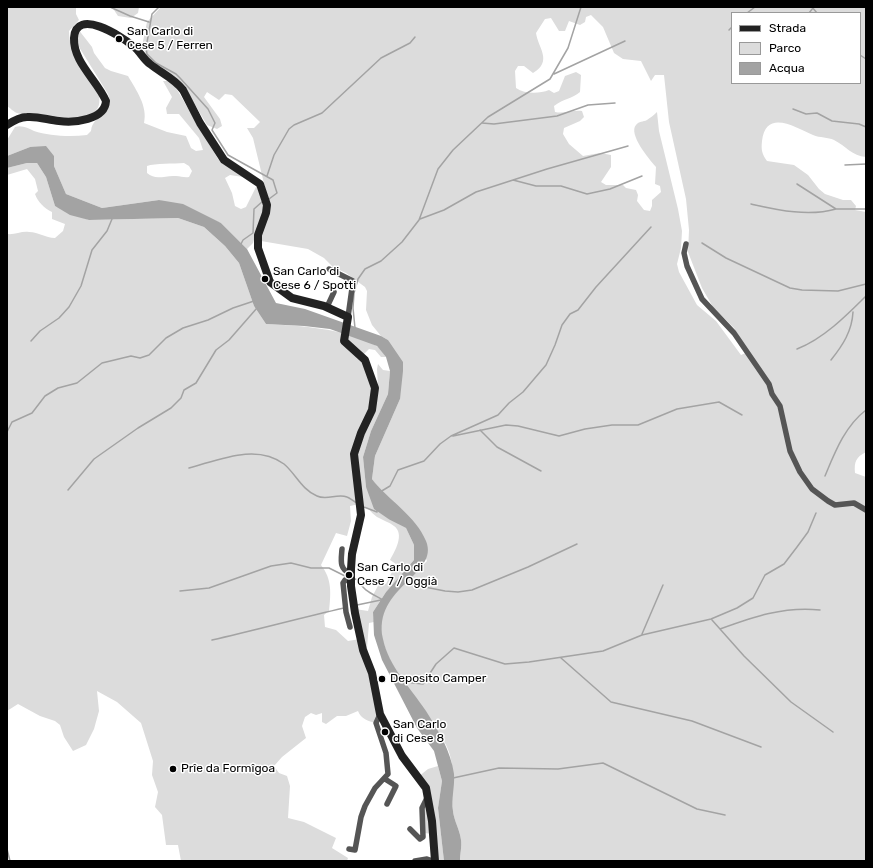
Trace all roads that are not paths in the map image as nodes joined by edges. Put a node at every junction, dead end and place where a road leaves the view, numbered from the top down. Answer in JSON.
{"nodes":[{"id":1,"x":7,"y":125,"type":"edge"},
{"id":2,"x":686,"y":244,"type":"dead end"},
{"id":3,"x":328,"y":269,"type":"dead end"},
{"id":4,"x":334,"y":292,"type":"dead end"},
{"id":5,"x":327,"y":308,"type":"junction"},
{"id":6,"x":348,"y":319,"type":"junction"},
{"id":7,"x":866,"y":510,"type":"edge"},
{"id":8,"x":342,"y":549,"type":"dead end"},
{"id":9,"x":351,"y":578,"type":"junction"},
{"id":10,"x":350,"y":627,"type":"dead end"},
{"id":11,"x":380,"y":714,"type":"junction"},
{"id":12,"x":385,"y":779,"type":"junction"},
{"id":13,"x":427,"y":798,"type":"junction"},
{"id":14,"x":387,"y":804,"type":"dead end"},
{"id":15,"x":410,"y":829,"type":"dead end"},
{"id":16,"x":349,"y":849,"type":"dead end"},
{"id":17,"x":415,"y":861,"type":"edge"},
{"id":18,"x":434,"y":861,"type":"edge"}],
"edges":[{"from":1,"to":5,"type":"street"},
{"from":2,"to":7,"type":"street"},
{"from":3,"to":6,"type":"street"},
{"from":4,"to":5,"type":"street"},
{"from":5,"to":6,"type":"street"},
{"from":6,"to":9,"type":"street"},
{"from":8,"to":9,"type":"street"},
{"from":9,"to":10,"type":"street"},
{"from":9,"to":11,"type":"street"},
{"from":11,"to":12,"type":"street"},
{"from":11,"to":13,"type":"street"},
{"from":12,"to":14,"type":"street"},
{"from":12,"to":16,"type":"street"},
{"from":13,"to":15,"type":"street"},
{"from":13,"to":18,"type":"street"},
{"from":17,"to":18,"type":"street"}]}
